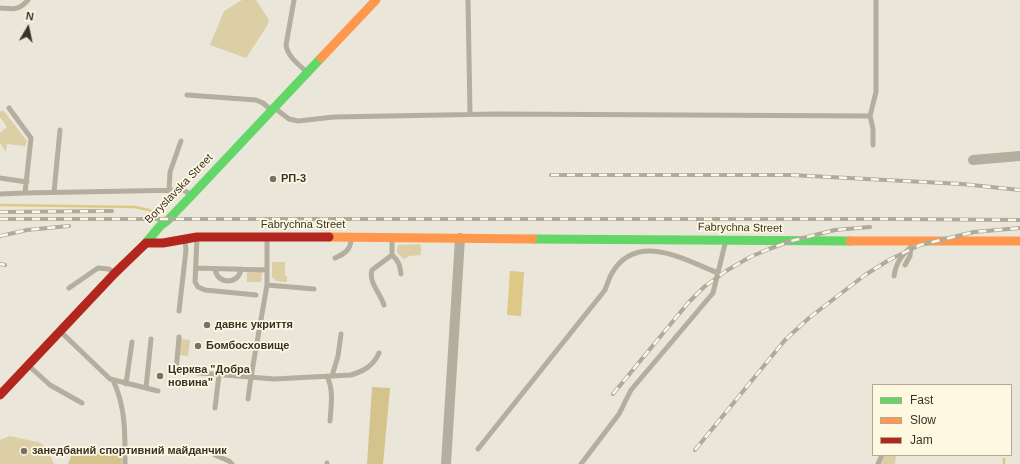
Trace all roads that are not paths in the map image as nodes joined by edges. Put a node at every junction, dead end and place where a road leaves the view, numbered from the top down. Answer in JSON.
{"nodes":[{"id":1,"x":28,"y":0,"type":"edge"},
{"id":2,"x":294,"y":0,"type":"edge"},
{"id":3,"x":376,"y":0,"type":"edge"},
{"id":4,"x":468,"y":0,"type":"edge"},
{"id":5,"x":876,"y":0,"type":"edge"},
{"id":6,"x":0,"y":8,"type":"edge"},
{"id":7,"x":307,"y":72,"type":"junction"},
{"id":8,"x":187,"y":95,"type":"dead end"},
{"id":9,"x":9,"y":108,"type":"dead end"},
{"id":10,"x":272,"y":109,"type":"junction"},
{"id":11,"x":470,"y":114,"type":"junction"},
{"id":12,"x":870,"y":116,"type":"junction"},
{"id":13,"x":60,"y":130,"type":"dead end"},
{"id":14,"x":181,"y":141,"type":"dead end"},
{"id":15,"x":873,"y":145,"type":"dead end"},
{"id":16,"x":1020,"y":156,"type":"edge"},
{"id":17,"x":973,"y":160,"type":"dead end"},
{"id":18,"x":0,"y":178,"type":"edge"},
{"id":19,"x":26,"y":182,"type":"junction"},
{"id":20,"x":170,"y":191,"type":"junction"},
{"id":21,"x":54,"y":192,"type":"junction"},
{"id":22,"x":25,"y":193,"type":"junction"},
{"id":23,"x":0,"y":194,"type":"edge"},
{"id":24,"x":192,"y":195,"type":"junction"},
{"id":25,"x":197,"y":237,"type":"junction"},
{"id":26,"x":267,"y":237,"type":"junction"},
{"id":27,"x":351,"y":237,"type":"junction"},
{"id":28,"x":392,"y":237,"type":"junction"},
{"id":29,"x":460,"y":238,"type":"junction"},
{"id":30,"x":185,"y":239,"type":"junction"},
{"id":31,"x":727,"y":240,"type":"junction"},
{"id":32,"x":1020,"y":241,"type":"edge"},
{"id":33,"x":146,"y":242,"type":"junction"},
{"id":34,"x":911,"y":244,"type":"junction"},
{"id":35,"x":392,"y":255,"type":"junction"},
{"id":36,"x":335,"y":258,"type":"dead end"},
{"id":37,"x":905,"y":265,"type":"dead end"},
{"id":38,"x":196,"y":268,"type":"junction"},
{"id":39,"x":215,"y":269,"type":"junction"},
{"id":40,"x":242,"y":269,"type":"junction"},
{"id":41,"x":267,"y":270,"type":"junction"},
{"id":42,"x":115,"y":273,"type":"junction"},
{"id":43,"x":718,"y":273,"type":"junction"},
{"id":44,"x":401,"y":274,"type":"dead end"},
{"id":45,"x":894,"y":276,"type":"dead end"},
{"id":46,"x":267,"y":285,"type":"junction"},
{"id":47,"x":69,"y":288,"type":"dead end"},
{"id":48,"x":314,"y":290,"type":"dead end"},
{"id":49,"x":256,"y":294,"type":"dead end"},
{"id":50,"x":384,"y":305,"type":"dead end"},
{"id":51,"x":179,"y":310,"type":"dead end"},
{"id":52,"x":60,"y":331,"type":"junction"},
{"id":53,"x":340,"y":334,"type":"dead end"},
{"id":54,"x":179,"y":336,"type":"dead end"},
{"id":55,"x":152,"y":338,"type":"dead end"},
{"id":56,"x":132,"y":342,"type":"dead end"},
{"id":57,"x":379,"y":353,"type":"dead end"},
{"id":58,"x":28,"y":365,"type":"junction"},
{"id":59,"x":219,"y":375,"type":"junction"},
{"id":60,"x":329,"y":376,"type":"junction"},
{"id":61,"x":251,"y":377,"type":"junction"},
{"id":62,"x":113,"y":380,"type":"junction"},
{"id":63,"x":126,"y":384,"type":"junction"},
{"id":64,"x":146,"y":388,"type":"junction"},
{"id":65,"x":158,"y":391,"type":"dead end"},
{"id":66,"x":0,"y":395,"type":"edge"},
{"id":67,"x":248,"y":399,"type":"dead end"},
{"id":68,"x":82,"y":403,"type":"dead end"},
{"id":69,"x":215,"y":408,"type":"dead end"},
{"id":70,"x":330,"y":421,"type":"dead end"},
{"id":71,"x":478,"y":449,"type":"dead end"},
{"id":72,"x":215,"y":454,"type":"dead end"},
{"id":73,"x":125,"y":464,"type":"edge"},
{"id":74,"x":232,"y":464,"type":"edge"},
{"id":75,"x":446,"y":464,"type":"edge"},
{"id":76,"x":581,"y":464,"type":"edge"}],
"edges":[{"from":1,"to":6,"type":"lane"},
{"from":2,"to":7,"type":"lane"},
{"from":3,"to":7,"type":"street","name":"Boryslavska Street"},
{"from":4,"to":11,"type":"lane"},
{"from":5,"to":12,"type":"lane"},
{"from":7,"to":10,"type":"street","name":"Boryslavska Street"},
{"from":8,"to":10,"type":"lane"},
{"from":9,"to":19,"type":"lane"},
{"from":10,"to":11,"type":"lane"},
{"from":10,"to":24,"type":"street","name":"Boryslavska Street"},
{"from":11,"to":12,"type":"lane"},
{"from":12,"to":15,"type":"lane"},
{"from":13,"to":21,"type":"lane"},
{"from":14,"to":20,"type":"lane"},
{"from":16,"to":17,"type":"street"},
{"from":18,"to":19,"type":"lane"},
{"from":19,"to":22,"type":"lane"},
{"from":20,"to":21,"type":"lane"},
{"from":20,"to":24,"type":"lane"},
{"from":21,"to":22,"type":"lane"},
{"from":22,"to":23,"type":"lane"},
{"from":24,"to":33,"type":"street","name":"Boryslavska Street"},
{"from":25,"to":26,"type":"street","name":"Fabrychna Street"},
{"from":25,"to":30,"type":"street","name":"Fabrychna Street"},
{"from":25,"to":38,"type":"lane"},
{"from":26,"to":27,"type":"street","name":"Fabrychna Street"},
{"from":26,"to":41,"type":"lane"},
{"from":27,"to":28,"type":"street","name":"Fabrychna Street"},
{"from":27,"to":36,"type":"lane"},
{"from":28,"to":29,"type":"street","name":"Fabrychna Street"},
{"from":28,"to":35,"type":"lane"},
{"from":29,"to":31,"type":"street","name":"Fabrychna Street"},
{"from":29,"to":75,"type":"street"},
{"from":30,"to":33,"type":"street","name":"Fabrychna Street"},
{"from":30,"to":51,"type":"lane"},
{"from":31,"to":34,"type":"street","name":"Fabrychna Street"},
{"from":31,"to":43,"type":"lane"},
{"from":32,"to":34,"type":"street","name":"Fabrychna Street"},
{"from":33,"to":42,"type":"street","name":"Boryslavska Street"},
{"from":34,"to":37,"type":"lane"},
{"from":34,"to":45,"type":"lane"},
{"from":35,"to":44,"type":"lane"},
{"from":35,"to":50,"type":"lane"},
{"from":38,"to":39,"type":"lane"},
{"from":38,"to":49,"type":"lane"},
{"from":39,"to":40,"type":"lane"},
{"from":39,"to":40,"type":"lane"},
{"from":40,"to":41,"type":"lane"},
{"from":41,"to":46,"type":"lane"},
{"from":42,"to":47,"type":"lane"},
{"from":42,"to":52,"type":"street","name":"Boryslavska Street"},
{"from":43,"to":71,"type":"lane"},
{"from":43,"to":76,"type":"lane"},
{"from":46,"to":48,"type":"lane"},
{"from":46,"to":61,"type":"lane"},
{"from":52,"to":58,"type":"street","name":"Boryslavska Street"},
{"from":52,"to":62,"type":"lane"},
{"from":53,"to":60,"type":"lane"},
{"from":54,"to":59,"type":"lane"},
{"from":55,"to":64,"type":"lane"},
{"from":56,"to":63,"type":"lane"},
{"from":57,"to":60,"type":"lane"},
{"from":58,"to":66,"type":"street","name":"Boryslavska Street"},
{"from":58,"to":68,"type":"lane"},
{"from":59,"to":61,"type":"lane"},
{"from":59,"to":69,"type":"lane"},
{"from":60,"to":61,"type":"lane"},
{"from":60,"to":70,"type":"lane"},
{"from":61,"to":67,"type":"lane"},
{"from":62,"to":63,"type":"lane"},
{"from":62,"to":73,"type":"lane"},
{"from":63,"to":64,"type":"lane"},
{"from":64,"to":65,"type":"lane"},
{"from":72,"to":74,"type":"lane"}]}
